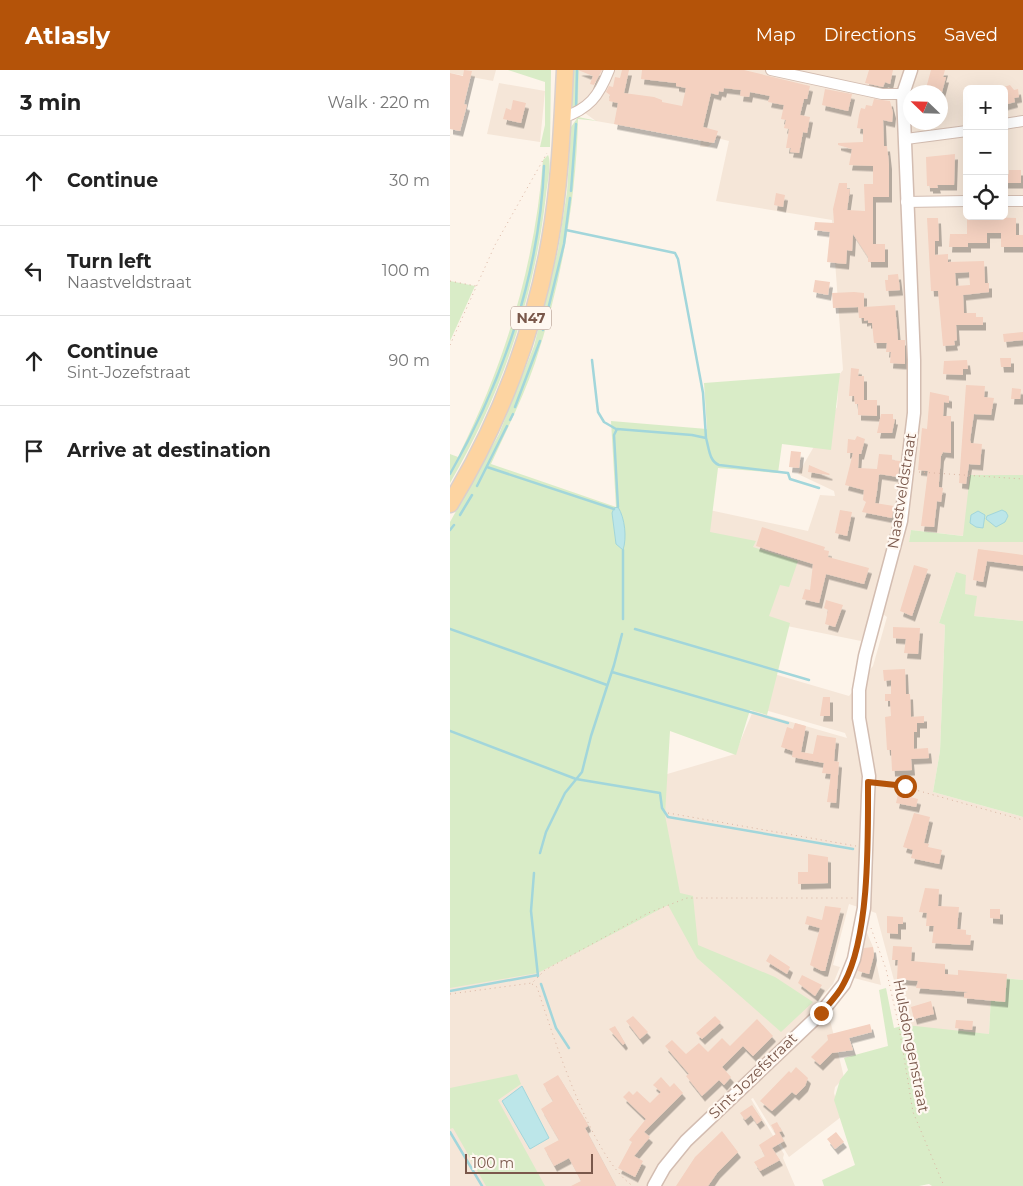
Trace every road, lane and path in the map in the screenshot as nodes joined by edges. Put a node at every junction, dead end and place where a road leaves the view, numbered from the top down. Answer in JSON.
{"nodes":[{"id":1,"x":558,"y":70,"type":"edge"},
{"id":2,"x":565,"y":70,"type":"edge"},
{"id":3,"x":609,"y":70,"type":"edge"},
{"id":4,"x":771,"y":70,"type":"edge"},
{"id":5,"x":912,"y":70,"type":"edge"},
{"id":6,"x":906,"y":85,"type":"edge"},
{"id":7,"x":903,"y":94,"type":"edge"},
{"id":8,"x":562,"y":118,"type":"junction"},
{"id":9,"x":1023,"y":121,"type":"edge"},
{"id":10,"x":1008,"y":123,"type":"edge"},
{"id":11,"x":905,"y":130,"type":"edge"},
{"id":12,"x":963,"y":132,"type":"edge"},
{"id":13,"x":906,"y":139,"type":"junction"},
{"id":14,"x":561,"y":145,"type":"junction"},
{"id":15,"x":963,"y":201,"type":"edge"},
{"id":16,"x":1008,"y":201,"type":"edge"},
{"id":17,"x":1023,"y":201,"type":"edge"},
{"id":18,"x":906,"y":202,"type":"junction"},
{"id":19,"x":450,"y":281,"type":"edge"},
{"id":20,"x":477,"y":286,"type":"junction"},
{"id":21,"x":450,"y":345,"type":"edge"},
{"id":22,"x":908,"y":471,"type":"junction"},
{"id":23,"x":1023,"y":479,"type":"edge"},
{"id":24,"x":450,"y":504,"type":"edge"},
{"id":25,"x":868,"y":782,"type":"junction"},
{"id":26,"x":668,"y":813,"type":"dead end"},
{"id":27,"x":1023,"y":820,"type":"edge"},
{"id":28,"x":867,"y":848,"type":"junction"},
{"id":29,"x":864,"y":903,"type":"junction"},
{"id":30,"x":870,"y":925,"type":"dead end"},
{"id":31,"x":532,"y":984,"type":"junction"},
{"id":32,"x":450,"y":994,"type":"edge"},
{"id":33,"x":633,"y":1186,"type":"edge"},
{"id":34,"x":654,"y":1186,"type":"edge"},
{"id":35,"x":944,"y":1186,"type":"edge"}],
"edges":[{"from":1,"to":8,"type":"main road","number":"N47"},
{"from":2,"to":8,"type":"main road","number":"N47"},
{"from":3,"to":8,"type":"street"},
{"from":4,"to":7,"type":"street"},
{"from":5,"to":6,"type":"street","name":"Naastveldstraat"},
{"from":8,"to":14,"type":"main road","number":"N47"},
{"from":9,"to":10,"type":"street"},
{"from":11,"to":13,"type":"street","name":"Naastveldstraat"},
{"from":12,"to":13,"type":"street"},
{"from":13,"to":18,"type":"street","name":"Naastveldstraat"},
{"from":14,"to":20,"type":"path"},
{"from":14,"to":24,"type":"main road","number":"N47"},
{"from":15,"to":18,"type":"street"},
{"from":16,"to":17,"type":"street"},
{"from":18,"to":22,"type":"street","name":"Naastveldstraat"},
{"from":19,"to":20,"type":"path"},
{"from":20,"to":21,"type":"path"},
{"from":22,"to":23,"type":"path"},
{"from":22,"to":25,"type":"street","name":"Naastveldstraat"},
{"from":25,"to":27,"type":"path"},
{"from":25,"to":28,"type":"street","name":"Naastveldstraat"},
{"from":26,"to":28,"type":"path"},
{"from":28,"to":29,"type":"street","name":"Naastveldstraat"},
{"from":29,"to":31,"type":"path"},
{"from":29,"to":34,"type":"street","name":"Sint-Jozefstraat"},
{"from":30,"to":35,"type":"path","name":"Hulsdongenstraat"},
{"from":31,"to":32,"type":"path"},
{"from":31,"to":33,"type":"path"}]}
